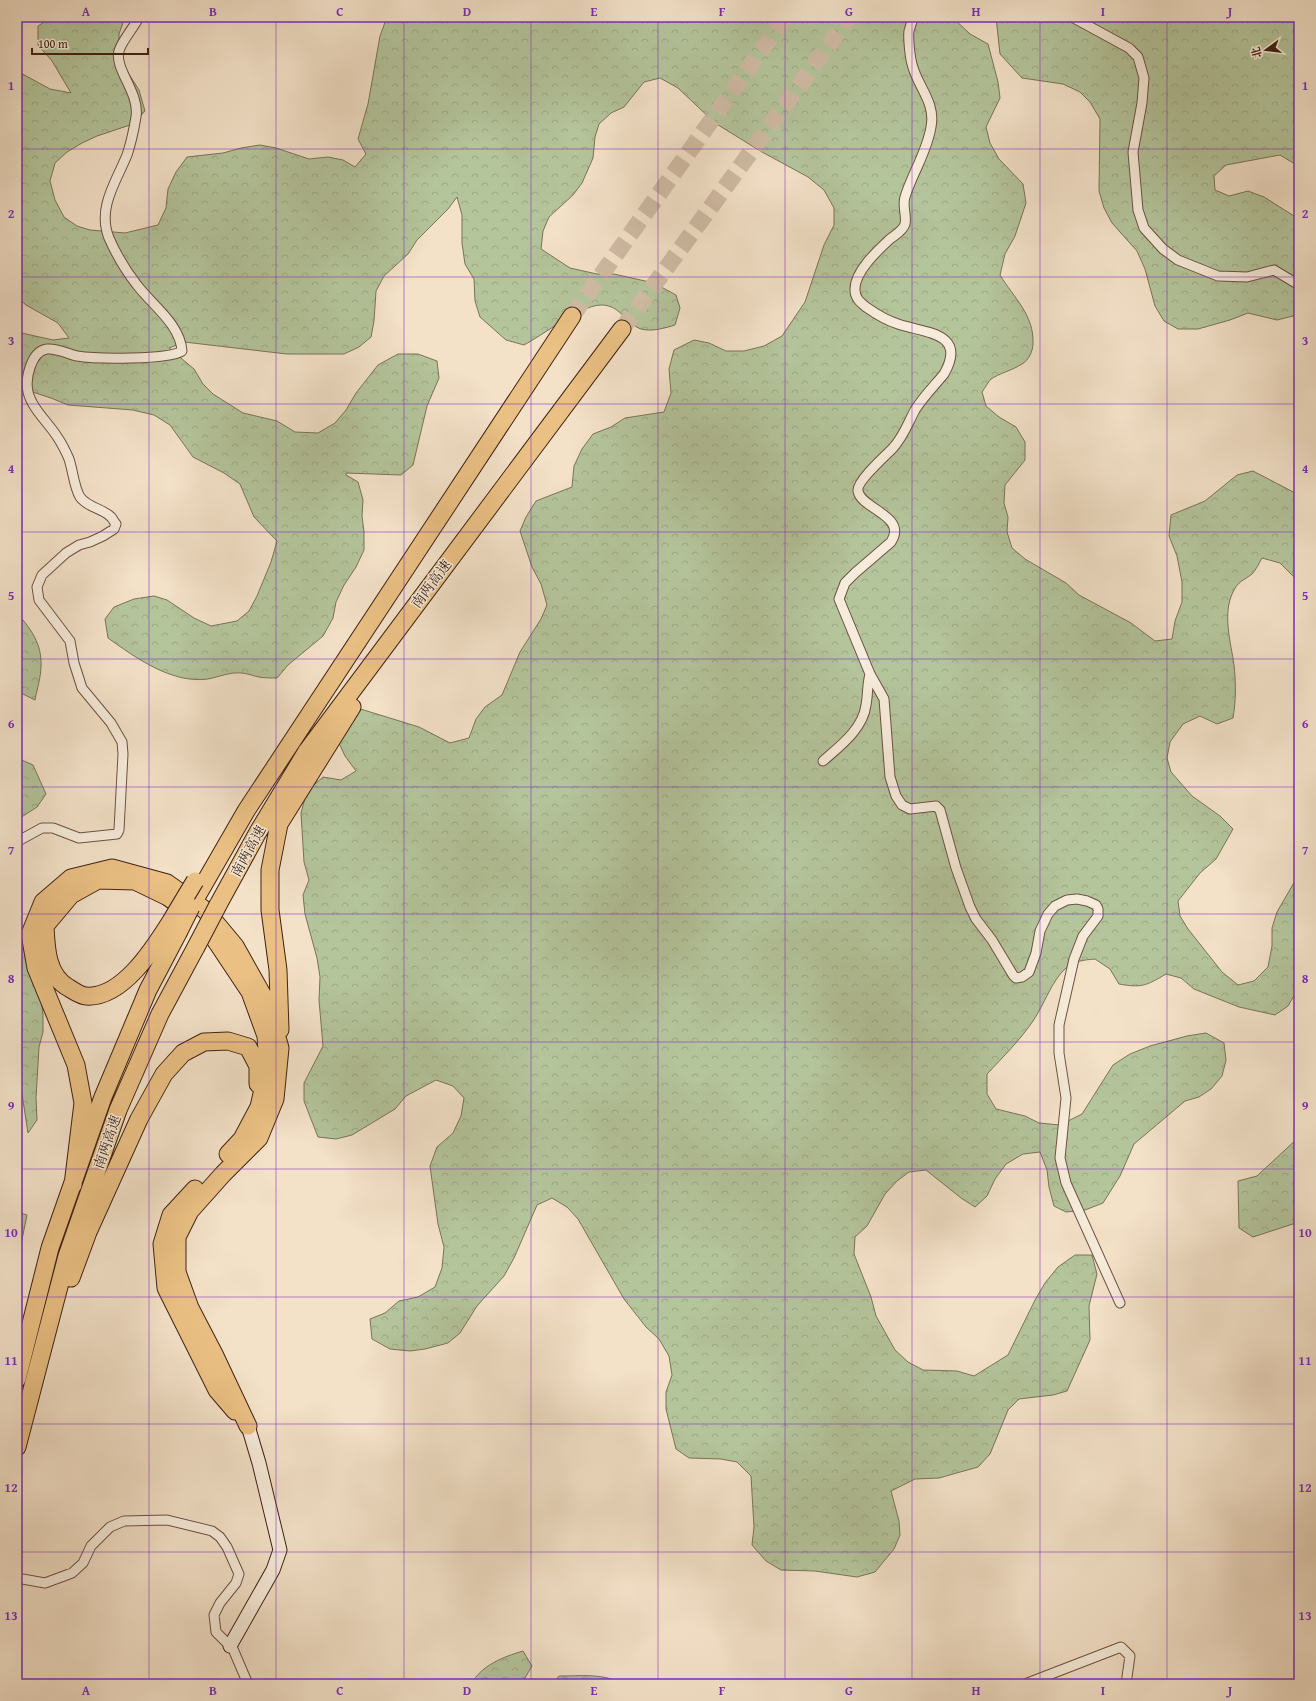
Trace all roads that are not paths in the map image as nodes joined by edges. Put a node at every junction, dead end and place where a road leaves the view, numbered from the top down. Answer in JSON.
{"nodes":[{"id":1,"x":139,"y":17,"type":"edge"},
{"id":2,"x":914,"y":17,"type":"edge"},
{"id":3,"x":1072,"y":17,"type":"edge"},
{"id":4,"x":1299,"y":285,"type":"edge"},
{"id":5,"x":572,"y":316,"type":"tunnel mouth"},
{"id":6,"x":622,"y":329,"type":"tunnel mouth"},
{"id":7,"x":428,"y":589,"type":"junction"},
{"id":8,"x":870,"y":674,"type":"junction"},
{"id":9,"x":823,"y":761,"type":"dead end"},
{"id":10,"x":17,"y":840,"type":"edge"},
{"id":11,"x":175,"y":927,"type":"junction"},
{"id":12,"x":280,"y":1048,"type":"junction"},
{"id":13,"x":264,"y":1109,"type":"junction"},
{"id":14,"x":73,"y":1185,"type":"junction"},
{"id":15,"x":1120,"y":1303,"type":"dead end"},
{"id":16,"x":40,"y":1361,"type":"junction"},
{"id":17,"x":17,"y":1379,"type":"edge"},
{"id":18,"x":248,"y":1426,"type":"joint"},
{"id":19,"x":17,"y":1447,"type":"edge"},
{"id":20,"x":19,"y":1579,"type":"edge"},
{"id":21,"x":230,"y":1646,"type":"junction"},
{"id":22,"x":248,"y":1684,"type":"edge"},
{"id":23,"x":1025,"y":1684,"type":"edge"},
{"id":24,"x":1126,"y":1684,"type":"edge"}],
"edges":[{"from":1,"to":10,"type":"street"},
{"from":2,"to":8,"type":"street"},
{"from":3,"to":4,"type":"street"},
{"from":5,"to":11,"type":"highway","name":"南两高速","bridge":true},
{"from":6,"to":7,"type":"highway","name":"南两高速"},
{"from":7,"to":12,"type":"highway"},
{"from":7,"to":16,"type":"highway","name":"南两高速","bridge":true},
{"from":8,"to":9,"type":"street"},
{"from":8,"to":15,"type":"street"},
{"from":11,"to":13,"type":"highway"},
{"from":11,"to":14,"type":"highway","name":"南两高速"},
{"from":12,"to":13,"type":"highway"},
{"from":12,"to":14,"type":"highway"},
{"from":13,"to":16,"type":"highway"},
{"from":13,"to":18,"type":"highway"},
{"from":14,"to":17,"type":"highway","name":"南两高速"},
{"from":16,"to":19,"type":"highway","name":"南两高速"},
{"from":18,"to":21,"type":"street"},
{"from":20,"to":21,"type":"street"},
{"from":21,"to":22,"type":"street"},
{"from":23,"to":24,"type":"street"}]}
